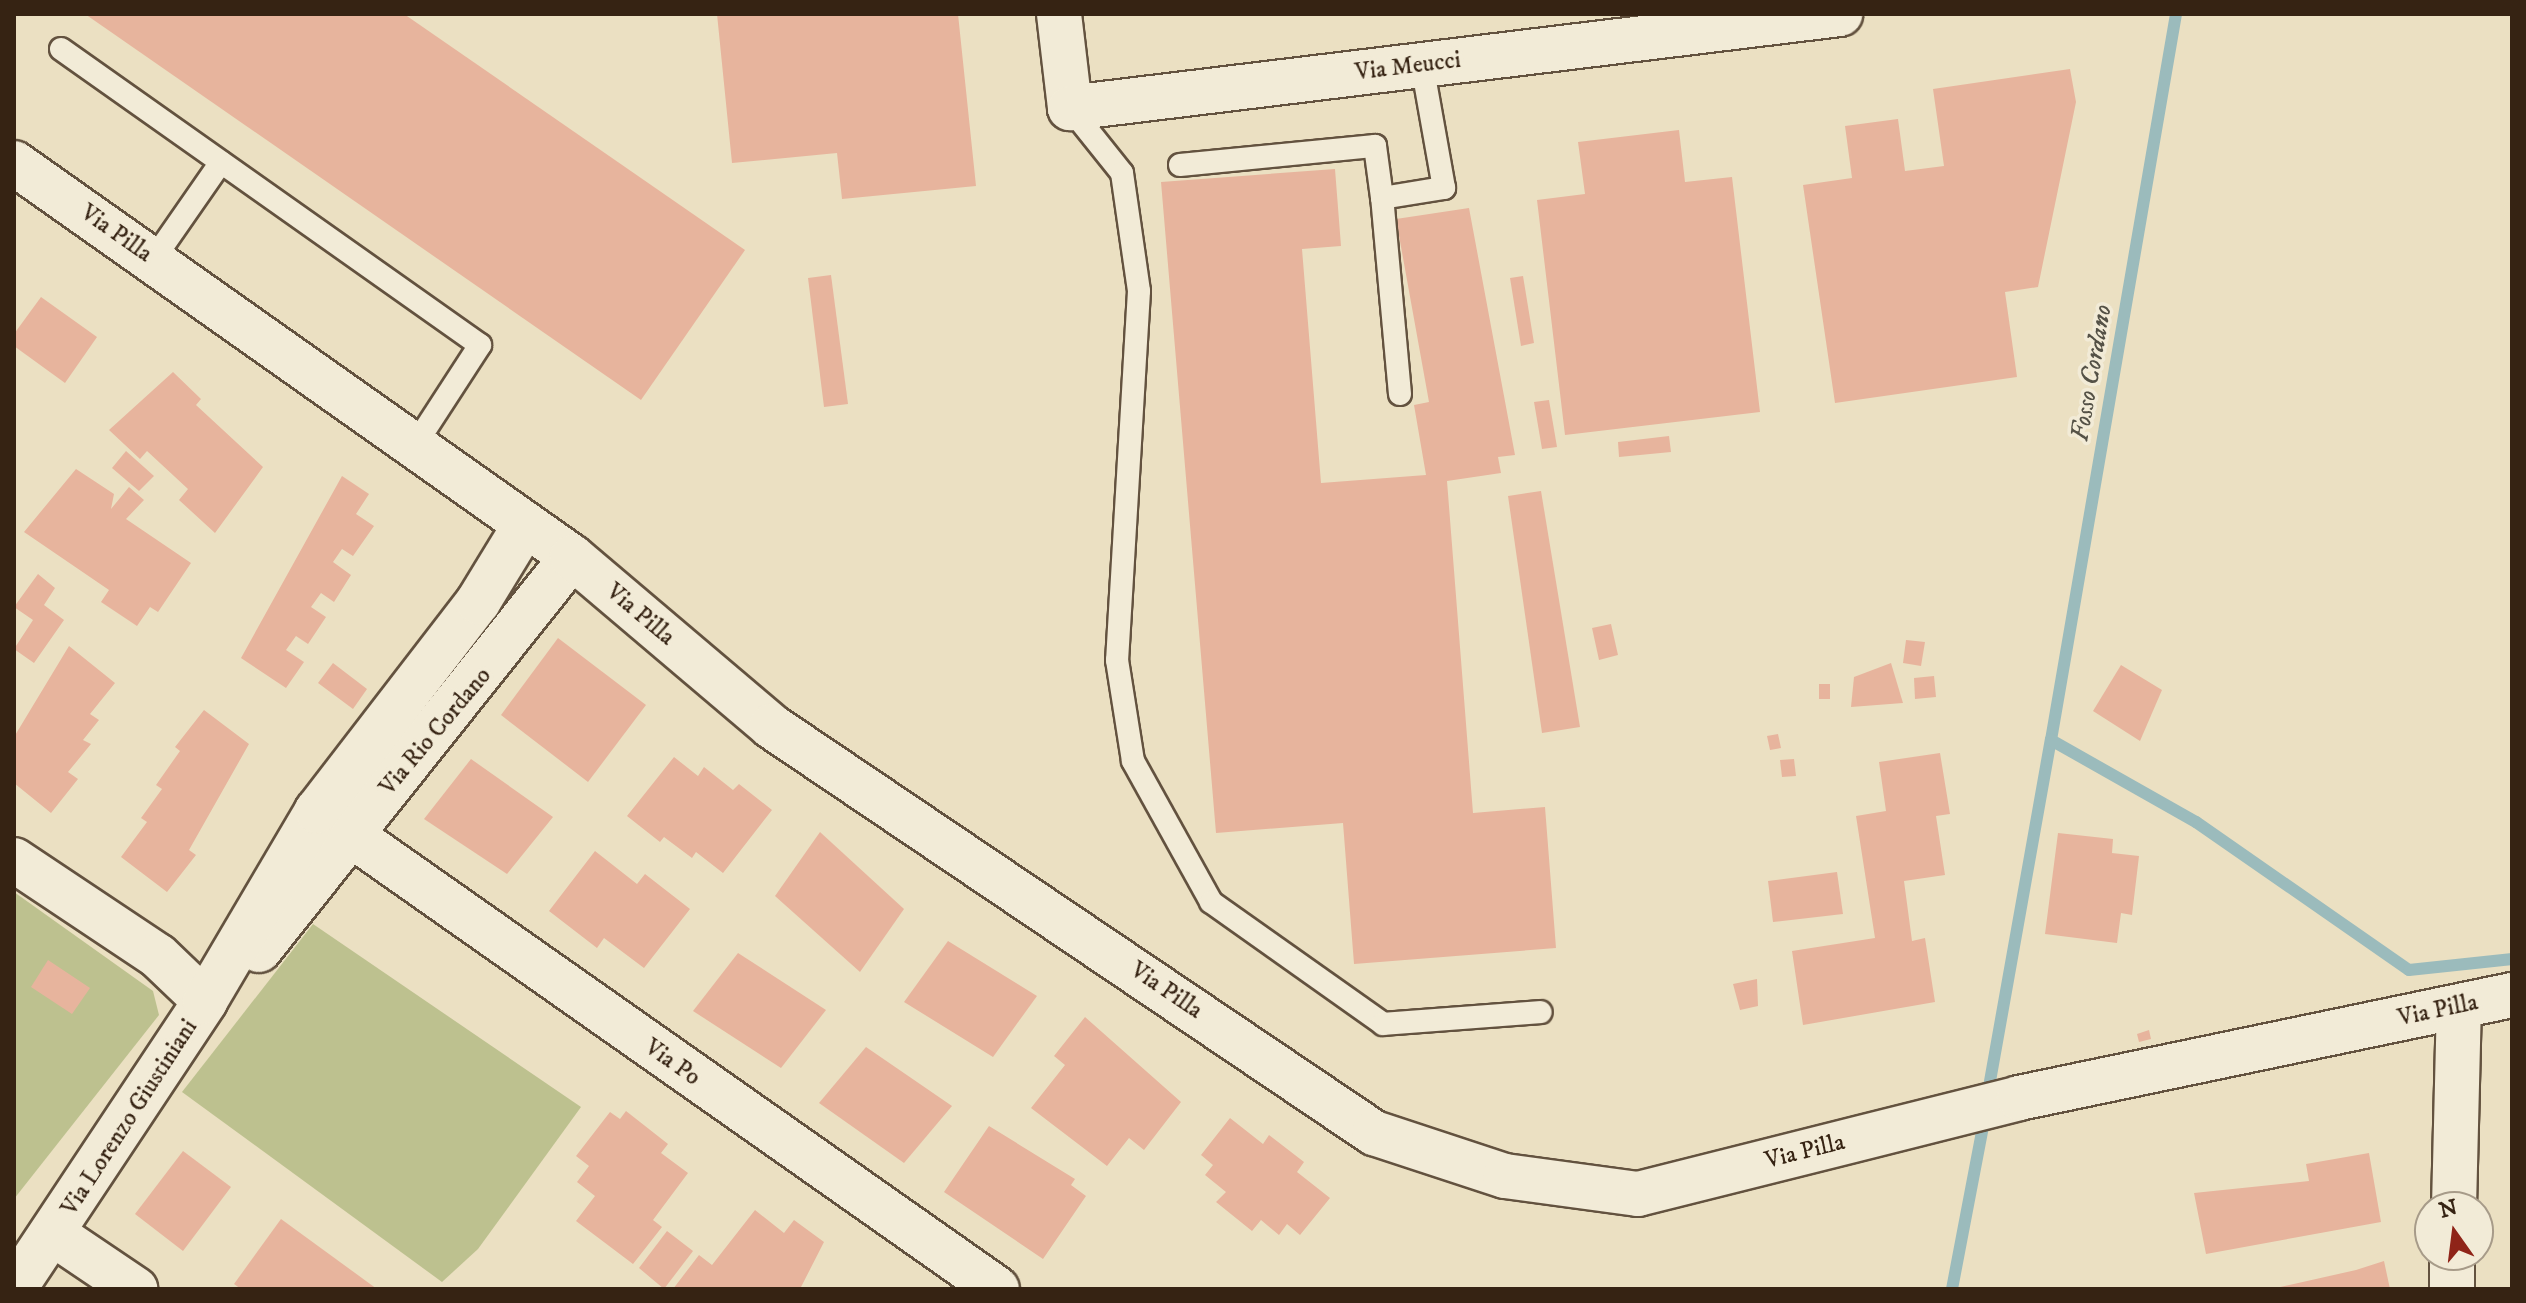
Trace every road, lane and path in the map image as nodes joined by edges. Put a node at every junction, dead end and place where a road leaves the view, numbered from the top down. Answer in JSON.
{"nodes":[{"id":1,"x":1059,"y":14,"type":"edge"},
{"id":2,"x":1840,"y":14,"type":"edge"},
{"id":3,"x":61,"y":49,"type":"dead end"},
{"id":4,"x":1422,"y":65,"type":"junction"},
{"id":5,"x":1070,"y":108,"type":"junction"},
{"id":6,"x":221,"y":162,"type":"junction"},
{"id":7,"x":14,"y":163,"type":"edge"},
{"id":8,"x":1180,"y":165,"type":"dead end"},
{"id":9,"x":1382,"y":198,"type":"junction"},
{"id":10,"x":153,"y":260,"type":"junction"},
{"id":11,"x":1400,"y":394,"type":"dead end"},
{"id":12,"x":415,"y":445,"type":"junction"},
{"id":13,"x":525,"y":525,"type":"junction"},
{"id":14,"x":572,"y":557,"type":"junction"},
{"id":15,"x":478,"y":602,"type":"junction"},
{"id":16,"x":522,"y":629,"type":"junction"},
{"id":17,"x":334,"y":823,"type":"junction"},
{"id":18,"x":14,"y":860,"type":"edge"},
{"id":19,"x":2512,"y":995,"type":"edge"},
{"id":20,"x":205,"y":1001,"type":"junction"},
{"id":21,"x":2459,"y":1007,"type":"junction"},
{"id":22,"x":1541,"y":1012,"type":"dead end"},
{"id":23,"x":2454,"y":1191,"type":"edge"},
{"id":24,"x":55,"y":1235,"type":"junction"},
{"id":25,"x":14,"y":1289,"type":"edge"},
{"id":26,"x":135,"y":1289,"type":"edge"},
{"id":27,"x":997,"y":1289,"type":"edge"}],
"edges":[{"from":1,"to":5,"type":"street"},
{"from":2,"to":4,"type":"street","name":"Via Meucci"},
{"from":3,"to":6,"type":"lane"},
{"from":4,"to":5,"type":"street","name":"Via Meucci"},
{"from":4,"to":9,"type":"lane"},
{"from":5,"to":22,"type":"lane"},
{"from":6,"to":10,"type":"lane"},
{"from":6,"to":12,"type":"lane"},
{"from":7,"to":10,"type":"street","name":"Via Pilla"},
{"from":8,"to":9,"type":"lane"},
{"from":9,"to":11,"type":"lane"},
{"from":10,"to":12,"type":"street","name":"Via Pilla"},
{"from":12,"to":13,"type":"street","name":"Via Pilla"},
{"from":13,"to":14,"type":"street","name":"Via Pilla"},
{"from":13,"to":15,"type":"street","name":"Via Rio Cordano"},
{"from":14,"to":16,"type":"street","name":"Via Rio Cordano"},
{"from":14,"to":21,"type":"street","name":"Via Pilla"},
{"from":15,"to":16,"type":"street"},
{"from":15,"to":17,"type":"street","name":"Via Rio Cordano"},
{"from":16,"to":17,"type":"street","name":"Via Rio Cordano"},
{"from":17,"to":20,"type":"street","name":"Via Rio Cordano"},
{"from":17,"to":27,"type":"street","name":"Via Po"},
{"from":18,"to":20,"type":"street"},
{"from":19,"to":21,"type":"street","name":"Via Pilla"},
{"from":20,"to":24,"type":"street","name":"Via Lorenzo Giustiniani"},
{"from":21,"to":23,"type":"street"},
{"from":24,"to":25,"type":"street","name":"Via Lorenzo Giustiniani"},
{"from":24,"to":26,"type":"street","name":"Via Lorenzo Giustiniani"}]}
